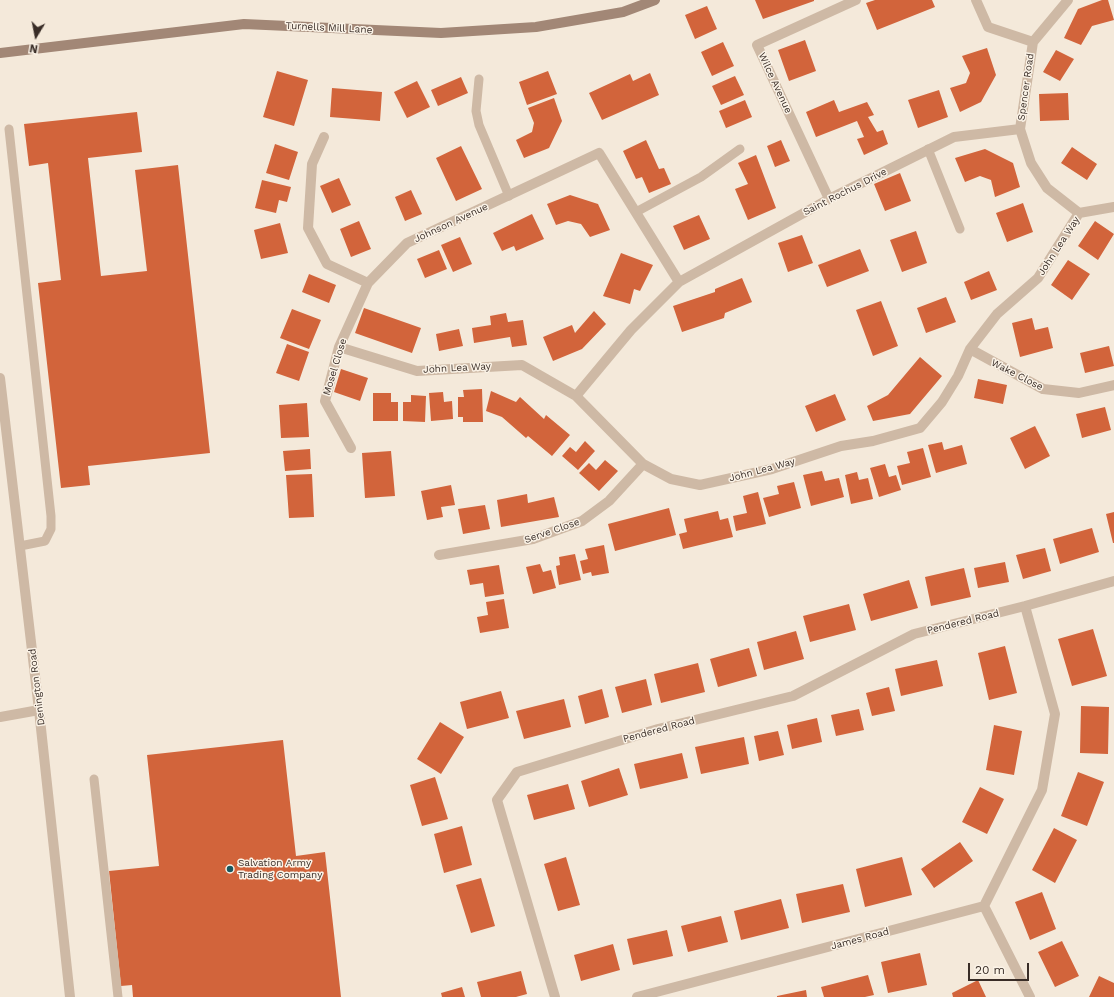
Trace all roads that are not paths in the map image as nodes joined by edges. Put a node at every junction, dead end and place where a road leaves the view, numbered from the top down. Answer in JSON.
{"nodes":[{"id":1,"x":656,"y":0,"type":"edge"},
{"id":2,"x":856,"y":0,"type":"edge"},
{"id":3,"x":976,"y":0,"type":"edge"},
{"id":4,"x":1068,"y":0,"type":"edge"},
{"id":5,"x":1033,"y":42,"type":"junction"},
{"id":6,"x":0,"y":53,"type":"edge"},
{"id":7,"x":479,"y":79,"type":"dead end"},
{"id":8,"x":9,"y":129,"type":"dead end"},
{"id":9,"x":1020,"y":129,"type":"junction"},
{"id":10,"x":324,"y":137,"type":"dead end"},
{"id":11,"x":740,"y":149,"type":"dead end"},
{"id":12,"x":928,"y":149,"type":"junction"},
{"id":13,"x":508,"y":196,"type":"junction"},
{"id":14,"x":829,"y":199,"type":"junction"},
{"id":15,"x":1114,"y":207,"type":"edge"},
{"id":16,"x":636,"y":212,"type":"junction"},
{"id":17,"x":1079,"y":213,"type":"junction"},
{"id":18,"x":960,"y":229,"type":"dead end"},
{"id":19,"x":679,"y":282,"type":"junction"},
{"id":20,"x":368,"y":283,"type":"junction"},
{"id":21,"x":339,"y":347,"type":"junction"},
{"id":22,"x":970,"y":349,"type":"junction"},
{"id":23,"x":0,"y":378,"type":"edge"},
{"id":24,"x":1114,"y":385,"type":"edge"},
{"id":25,"x":576,"y":396,"type":"junction"},
{"id":26,"x":2,"y":416,"type":"edge"},
{"id":27,"x":351,"y":448,"type":"dead end"},
{"id":28,"x":643,"y":464,"type":"junction"},
{"id":29,"x":20,"y":546,"type":"junction"},
{"id":30,"x":439,"y":555,"type":"dead end"},
{"id":31,"x":1114,"y":581,"type":"edge"},
{"id":32,"x":1025,"y":606,"type":"junction"},
{"id":33,"x":40,"y":710,"type":"junction"},
{"id":34,"x":0,"y":717,"type":"edge"},
{"id":35,"x":94,"y":778,"type":"dead end"},
{"id":36,"x":984,"y":906,"type":"junction"},
{"id":37,"x":70,"y":997,"type":"edge"},
{"id":38,"x":118,"y":997,"type":"edge"},
{"id":39,"x":556,"y":997,"type":"edge"},
{"id":40,"x":637,"y":997,"type":"edge"},
{"id":41,"x":1030,"y":997,"type":"edge"}],
"edges":[{"from":1,"to":6,"type":"main road","name":"Turnells Mill Lane"},
{"from":2,"to":14,"type":"street","name":"Wilce Avenue"},
{"from":3,"to":5,"type":"street"},
{"from":4,"to":5,"type":"street","name":"Spencer Road"},
{"from":5,"to":9,"type":"street","name":"Spencer Road"},
{"from":7,"to":13,"type":"lane"},
{"from":8,"to":29,"type":"lane"},
{"from":9,"to":12,"type":"street","name":"Saint Rochus Drive"},
{"from":9,"to":17,"type":"street","name":"Spencer Road"},
{"from":10,"to":20,"type":"street"},
{"from":11,"to":16,"type":"lane"},
{"from":12,"to":14,"type":"street","name":"Saint Rochus Drive"},
{"from":12,"to":18,"type":"lane"},
{"from":13,"to":16,"type":"street","name":"Johnson Avenue"},
{"from":13,"to":20,"type":"street","name":"Johnson Avenue"},
{"from":14,"to":19,"type":"street","name":"Saint Rochus Drive"},
{"from":15,"to":17,"type":"street","name":"John Lea Way"},
{"from":16,"to":19,"type":"street"},
{"from":17,"to":22,"type":"street","name":"John Lea Way"},
{"from":19,"to":25,"type":"street","name":"Saint Rochus Drive"},
{"from":20,"to":21,"type":"street","name":"Mosel Close"},
{"from":21,"to":25,"type":"street","name":"John Lea Way"},
{"from":21,"to":27,"type":"street","name":"Mosel Close"},
{"from":22,"to":24,"type":"street","name":"Wake Close"},
{"from":22,"to":28,"type":"street","name":"John Lea Way"},
{"from":23,"to":26,"type":"street","name":"Denington Road"},
{"from":25,"to":28,"type":"street","name":"John Lea Way"},
{"from":26,"to":29,"type":"street","name":"Denington Road"},
{"from":28,"to":30,"type":"street","name":"Serve Close"},
{"from":29,"to":33,"type":"street","name":"Denington Road"},
{"from":31,"to":32,"type":"street","name":"Pendered Road"},
{"from":32,"to":36,"type":"street"},
{"from":32,"to":39,"type":"street","name":"Pendered Road"},
{"from":33,"to":34,"type":"street"},
{"from":33,"to":37,"type":"street","name":"Denington Road"},
{"from":35,"to":38,"type":"lane"},
{"from":36,"to":40,"type":"street","name":"James Road"},
{"from":36,"to":41,"type":"street"}]}
